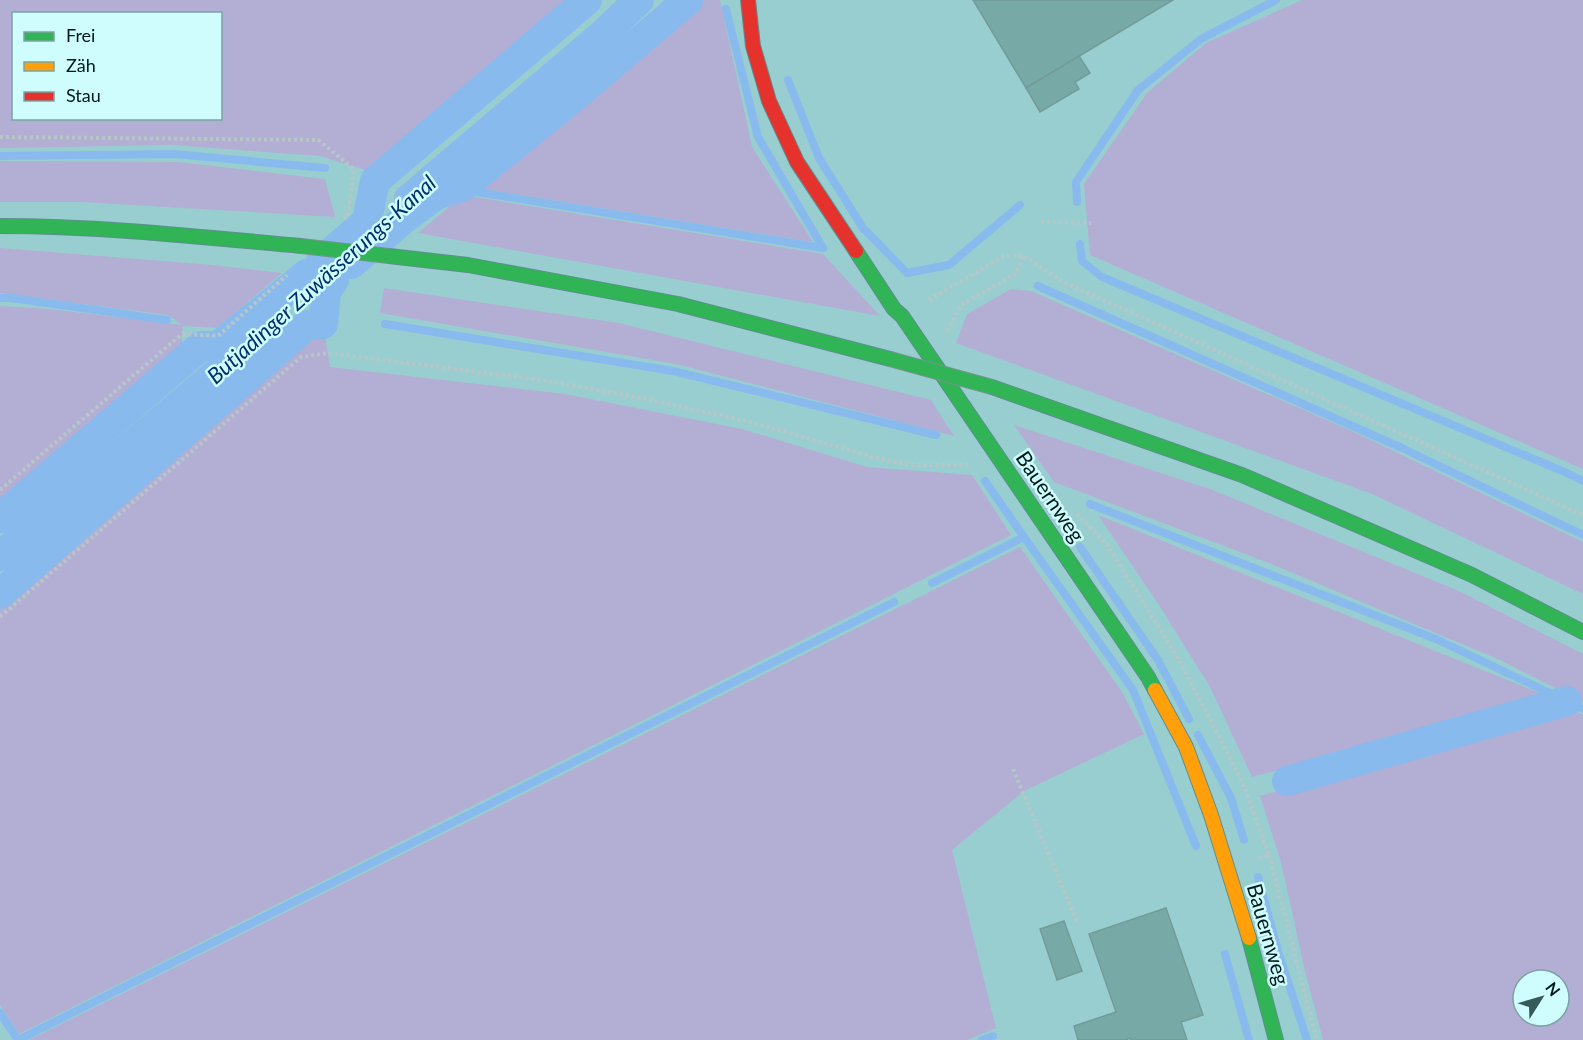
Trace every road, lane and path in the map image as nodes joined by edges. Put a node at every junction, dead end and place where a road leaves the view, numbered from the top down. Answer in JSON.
{"nodes":[{"id":1,"x":748,"y":0,"type":"edge"},
{"id":2,"x":0,"y":137,"type":"edge"},
{"id":3,"x":354,"y":169,"type":"dead end"},
{"id":4,"x":1041,"y":222,"type":"dead end"},
{"id":5,"x":1091,"y":223,"type":"dead end"},
{"id":6,"x":0,"y":226,"type":"edge"},
{"id":7,"x":902,"y":316,"type":"junction"},
{"id":8,"x":182,"y":334,"type":"dead end"},
{"id":9,"x":996,"y":453,"type":"junction"},
{"id":10,"x":0,"y":490,"type":"edge"},
{"id":11,"x":1583,"y":515,"type":"edge"},
{"id":12,"x":0,"y":617,"type":"edge"},
{"id":13,"x":1583,"y":632,"type":"edge"},
{"id":14,"x":1012,"y":769,"type":"dead end"},
{"id":15,"x":1269,"y":855,"type":"dead end"},
{"id":16,"x":1078,"y":924,"type":"dead end"},
{"id":17,"x":1276,"y":1040,"type":"edge"},
{"id":18,"x":1317,"y":1040,"type":"edge"}],
"edges":[{"from":1,"to":7,"type":"main road","name":"Bauernweg"},
{"from":2,"to":3,"type":"path"},
{"from":4,"to":5,"type":"path"},
{"from":6,"to":13,"type":"main road","bridge":true},
{"from":7,"to":9,"type":"main road","name":"Bauernweg"},
{"from":7,"to":11,"type":"path"},
{"from":8,"to":10,"type":"path"},
{"from":9,"to":12,"type":"path"},
{"from":9,"to":17,"type":"main road","name":"Bauernweg"},
{"from":14,"to":16,"type":"path"},
{"from":15,"to":18,"type":"path"}]}
